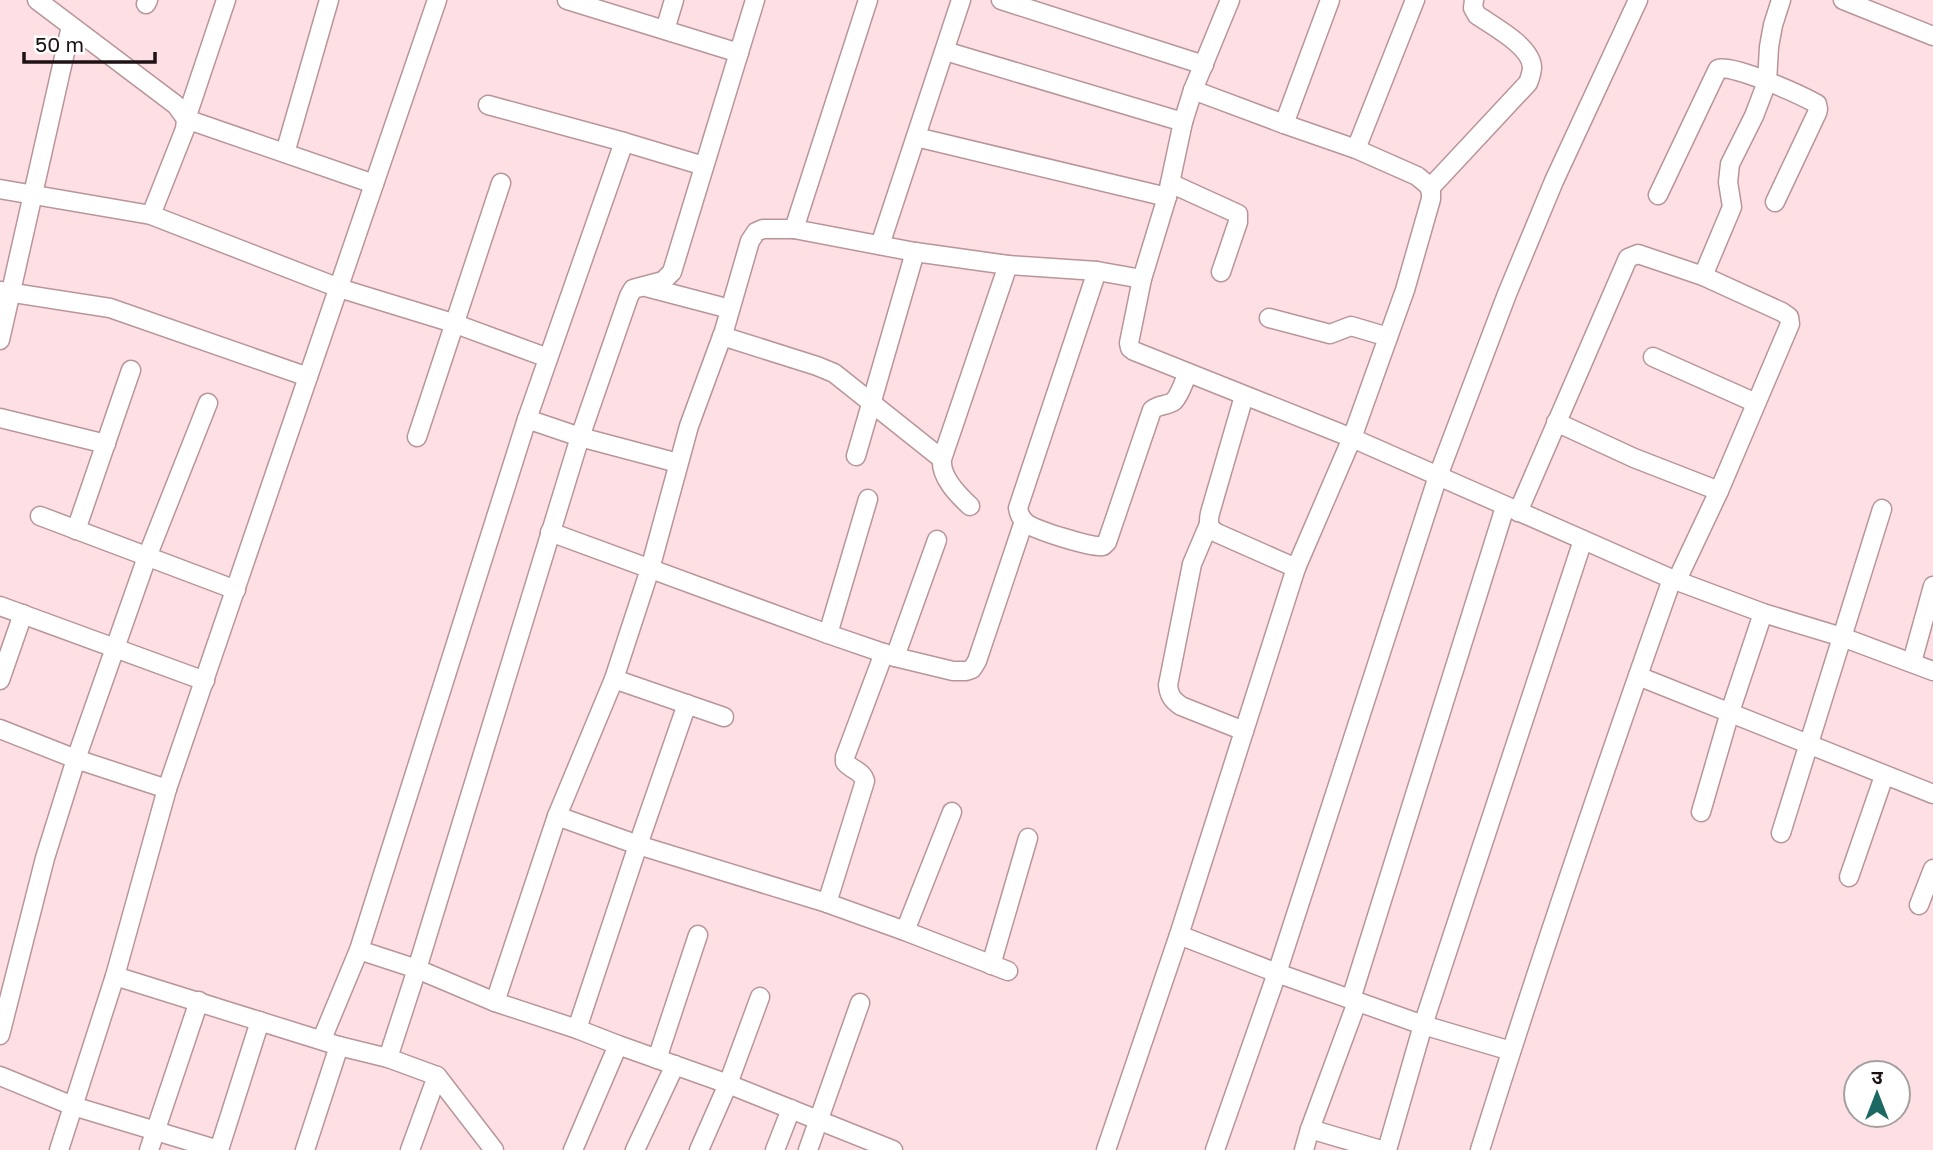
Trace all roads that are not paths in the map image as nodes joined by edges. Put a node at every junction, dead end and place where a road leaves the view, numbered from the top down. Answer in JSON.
{"nodes":[{"id":1,"x":226,"y":0,"type":"edge"},
{"id":2,"x":329,"y":0,"type":"edge"},
{"id":3,"x":437,"y":0,"type":"edge"},
{"id":4,"x":567,"y":0,"type":"edge"},
{"id":5,"x":674,"y":0,"type":"edge"},
{"id":6,"x":755,"y":0,"type":"edge"},
{"id":7,"x":868,"y":0,"type":"edge"},
{"id":8,"x":961,"y":0,"type":"edge"},
{"id":9,"x":1001,"y":0,"type":"edge"},
{"id":10,"x":1230,"y":0,"type":"edge"},
{"id":11,"x":1330,"y":0,"type":"edge"},
{"id":12,"x":1415,"y":0,"type":"edge"},
{"id":13,"x":1474,"y":0,"type":"edge"},
{"id":14,"x":1638,"y":0,"type":"edge"},
{"id":15,"x":1781,"y":0,"type":"edge"},
{"id":16,"x":1843,"y":0,"type":"edge"},
{"id":17,"x":44,"y":2,"type":"edge"},
{"id":18,"x":1037,"y":6,"type":"edge"},
{"id":19,"x":71,"y":26,"type":"junction"},
{"id":20,"x":665,"y":30,"type":"junction"},
{"id":21,"x":1933,"y":36,"type":"edge"},
{"id":22,"x":945,"y":51,"type":"junction"},
{"id":23,"x":739,"y":53,"type":"junction"},
{"id":24,"x":1204,"y":65,"type":"junction"},
{"id":25,"x":1767,"y":82,"type":"junction"},
{"id":26,"x":1193,"y":90,"type":"junction"},
{"id":27,"x":488,"y":105,"type":"dead end"},
{"id":28,"x":186,"y":119,"type":"junction"},
{"id":29,"x":1183,"y":122,"type":"junction"},
{"id":30,"x":1284,"y":124,"type":"junction"},
{"id":31,"x":916,"y":137,"type":"junction"},
{"id":32,"x":624,"y":142,"type":"junction"},
{"id":33,"x":1356,"y":149,"type":"junction"},
{"id":34,"x":285,"y":153,"type":"junction"},
{"id":35,"x":704,"y":166,"type":"junction"},
{"id":36,"x":501,"y":183,"type":"dead end"},
{"id":37,"x":374,"y":184,"type":"junction"},
{"id":38,"x":1430,"y":188,"type":"junction"},
{"id":39,"x":0,"y":189,"type":"edge"},
{"id":40,"x":1168,"y":190,"type":"junction"},
{"id":41,"x":33,"y":194,"type":"junction"},
{"id":42,"x":1658,"y":195,"type":"dead end"},
{"id":43,"x":1774,"y":202,"type":"dead end"},
{"id":44,"x":151,"y":215,"type":"junction"},
{"id":45,"x":794,"y":229,"type":"junction"},
{"id":46,"x":880,"y":245,"type":"junction"},
{"id":47,"x":915,"y":252,"type":"junction"},
{"id":48,"x":1007,"y":265,"type":"junction"},
{"id":49,"x":1097,"y":271,"type":"junction"},
{"id":50,"x":1221,"y":272,"type":"dead end"},
{"id":51,"x":1703,"y":276,"type":"junction"},
{"id":52,"x":1142,"y":279,"type":"junction"},
{"id":53,"x":643,"y":286,"type":"junction"},
{"id":54,"x":339,"y":288,"type":"junction"},
{"id":55,"x":5,"y":292,"type":"edge"},
{"id":56,"x":730,"y":309,"type":"junction"},
{"id":57,"x":1269,"y":317,"type":"dead end"},
{"id":58,"x":453,"y":323,"type":"junction"},
{"id":59,"x":722,"y":336,"type":"junction"},
{"id":60,"x":1388,"y":337,"type":"junction"},
{"id":61,"x":0,"y":340,"type":"edge"},
{"id":62,"x":1653,"y":357,"type":"dead end"},
{"id":63,"x":548,"y":358,"type":"junction"},
{"id":64,"x":131,"y":370,"type":"dead end"},
{"id":65,"x":1188,"y":373,"type":"junction"},
{"id":66,"x":308,"y":377,"type":"junction"},
{"id":67,"x":1244,"y":396,"type":"junction"},
{"id":68,"x":208,"y":403,"type":"dead end"},
{"id":69,"x":871,"y":403,"type":"junction"},
{"id":70,"x":1756,"y":404,"type":"junction"},
{"id":71,"x":0,"y":418,"type":"edge"},
{"id":72,"x":527,"y":419,"type":"junction"},
{"id":73,"x":1556,"y":422,"type":"junction"},
{"id":74,"x":417,"y":437,"type":"dead end"},
{"id":75,"x":580,"y":437,"type":"junction"},
{"id":76,"x":1352,"y":438,"type":"junction"},
{"id":77,"x":106,"y":444,"type":"junction"},
{"id":78,"x":856,"y":456,"type":"dead end"},
{"id":79,"x":942,"y":459,"type":"junction"},
{"id":80,"x":678,"y":463,"type":"junction"},
{"id":81,"x":1438,"y":476,"type":"junction"},
{"id":82,"x":1719,"y":491,"type":"junction"},
{"id":83,"x":869,"y":499,"type":"dead end"},
{"id":84,"x":970,"y":506,"type":"dead end"},
{"id":85,"x":1882,"y":509,"type":"dead end"},
{"id":86,"x":1512,"y":510,"type":"junction"},
{"id":87,"x":40,"y":516,"type":"dead end"},
{"id":88,"x":1024,"y":521,"type":"junction"},
{"id":89,"x":1209,"y":524,"type":"junction"},
{"id":90,"x":76,"y":530,"type":"junction"},
{"id":91,"x":550,"y":532,"type":"junction"},
{"id":92,"x":937,"y":540,"type":"dead end"},
{"id":93,"x":1583,"y":540,"type":"junction"},
{"id":94,"x":147,"y":557,"type":"junction"},
{"id":95,"x":1296,"y":568,"type":"junction"},
{"id":96,"x":650,"y":569,"type":"junction"},
{"id":97,"x":1674,"y":579,"type":"junction"},
{"id":98,"x":1933,"y":586,"type":"edge"},
{"id":99,"x":236,"y":590,"type":"junction"},
{"id":100,"x":0,"y":606,"type":"edge"},
{"id":101,"x":1763,"y":613,"type":"junction"},
{"id":102,"x":23,"y":614,"type":"junction"},
{"id":103,"x":828,"y":634,"type":"junction"},
{"id":104,"x":1842,"y":637,"type":"junction"},
{"id":105,"x":115,"y":647,"type":"junction"},
{"id":106,"x":890,"y":655,"type":"junction"},
{"id":107,"x":1912,"y":662,"type":"junction"},
{"id":108,"x":1933,"y":671,"type":"edge"},
{"id":109,"x":1638,"y":676,"type":"junction"},
{"id":110,"x":614,"y":679,"type":"junction"},
{"id":111,"x":0,"y":680,"type":"edge"},
{"id":112,"x":205,"y":681,"type":"junction"},
{"id":113,"x":687,"y":704,"type":"junction"},
{"id":114,"x":1730,"y":712,"type":"junction"},
{"id":115,"x":724,"y":717,"type":"dead end"},
{"id":116,"x":0,"y":729,"type":"edge"},
{"id":117,"x":1244,"y":731,"type":"junction"},
{"id":118,"x":1809,"y":743,"type":"junction"},
{"id":119,"x":76,"y":759,"type":"junction"},
{"id":120,"x":1884,"y":776,"type":"junction"},
{"id":121,"x":167,"y":789,"type":"junction"},
{"id":122,"x":1933,"y":794,"type":"edge"},
{"id":123,"x":952,"y":812,"type":"dead end"},
{"id":124,"x":1700,"y":812,"type":"dead end"},
{"id":125,"x":557,"y":816,"type":"junction"},
{"id":126,"x":1781,"y":833,"type":"dead end"},
{"id":127,"x":1028,"y":838,"type":"dead end"},
{"id":128,"x":638,"y":845,"type":"junction"},
{"id":129,"x":1933,"y":869,"type":"edge"},
{"id":130,"x":1849,"y":877,"type":"dead end"},
{"id":131,"x":827,"y":903,"type":"junction"},
{"id":132,"x":1919,"y":905,"type":"dead end"},
{"id":133,"x":905,"y":931,"type":"junction"},
{"id":134,"x":698,"y":934,"type":"dead end"},
{"id":135,"x":1179,"y":934,"type":"junction"},
{"id":136,"x":359,"y":950,"type":"junction"},
{"id":137,"x":417,"y":969,"type":"junction"},
{"id":138,"x":1277,"y":973,"type":"junction"},
{"id":139,"x":115,"y":976,"type":"junction"},
{"id":140,"x":760,"y":997,"type":"dead end"},
{"id":141,"x":1354,"y":1000,"type":"junction"},
{"id":142,"x":199,"y":1001,"type":"junction"},
{"id":143,"x":495,"y":1002,"type":"junction"},
{"id":144,"x":860,"y":1003,"type":"dead end"},
{"id":145,"x":260,"y":1021,"type":"junction"},
{"id":146,"x":1423,"y":1025,"type":"junction"},
{"id":147,"x":577,"y":1029,"type":"junction"},
{"id":148,"x":0,"y":1035,"type":"edge"},
{"id":149,"x":321,"y":1039,"type":"junction"},
{"id":150,"x":618,"y":1045,"type":"junction"},
{"id":151,"x":339,"y":1046,"type":"junction"},
{"id":152,"x":1511,"y":1051,"type":"junction"},
{"id":153,"x":388,"y":1058,"type":"junction"},
{"id":154,"x":657,"y":1059,"type":"junction"},
{"id":155,"x":675,"y":1065,"type":"junction"},
{"id":156,"x":0,"y":1076,"type":"edge"},
{"id":157,"x":436,"y":1076,"type":"junction"},
{"id":158,"x":728,"y":1084,"type":"junction"},
{"id":159,"x":73,"y":1106,"type":"junction"},
{"id":160,"x":790,"y":1109,"type":"junction"},
{"id":161,"x":819,"y":1121,"type":"junction"},
{"id":162,"x":1310,"y":1129,"type":"junction"},
{"id":163,"x":155,"y":1132,"type":"junction"},
{"id":164,"x":59,"y":1150,"type":"edge"},
{"id":165,"x":149,"y":1150,"type":"edge"},
{"id":166,"x":219,"y":1150,"type":"edge"},
{"id":167,"x":305,"y":1150,"type":"edge"},
{"id":168,"x":410,"y":1150,"type":"edge"},
{"id":169,"x":494,"y":1150,"type":"edge"},
{"id":170,"x":573,"y":1150,"type":"edge"},
{"id":171,"x":635,"y":1150,"type":"edge"},
{"id":172,"x":699,"y":1150,"type":"edge"},
{"id":173,"x":775,"y":1150,"type":"edge"},
{"id":174,"x":808,"y":1150,"type":"edge"},
{"id":175,"x":893,"y":1150,"type":"edge"},
{"id":176,"x":1106,"y":1150,"type":"edge"},
{"id":177,"x":1215,"y":1150,"type":"edge"},
{"id":178,"x":1304,"y":1150,"type":"edge"},
{"id":179,"x":1381,"y":1150,"type":"edge"},
{"id":180,"x":1387,"y":1150,"type":"edge"},
{"id":181,"x":1480,"y":1150,"type":"edge"}],
"edges":[{"from":1,"to":28,"type":"street"},
{"from":2,"to":34,"type":"street"},
{"from":3,"to":37,"type":"street"},
{"from":4,"to":20,"type":"street"},
{"from":5,"to":20,"type":"street"},
{"from":6,"to":23,"type":"street"},
{"from":7,"to":45,"type":"street"},
{"from":8,"to":22,"type":"street"},
{"from":9,"to":18,"type":"street"},
{"from":10,"to":24,"type":"street"},
{"from":11,"to":30,"type":"street"},
{"from":12,"to":33,"type":"street"},
{"from":13,"to":38,"type":"street"},
{"from":14,"to":81,"type":"street"},
{"from":15,"to":25,"type":"street"},
{"from":16,"to":21,"type":"street"},
{"from":17,"to":19,"type":"street"},
{"from":18,"to":24,"type":"street"},
{"from":19,"to":28,"type":"street"},
{"from":19,"to":41,"type":"street"},
{"from":20,"to":23,"type":"street"},
{"from":22,"to":29,"type":"street"},
{"from":22,"to":31,"type":"street"},
{"from":23,"to":35,"type":"street"},
{"from":24,"to":26,"type":"street"},
{"from":25,"to":42,"type":"street"},
{"from":25,"to":43,"type":"street"},
{"from":25,"to":51,"type":"street"},
{"from":26,"to":29,"type":"street"},
{"from":26,"to":30,"type":"street"},
{"from":27,"to":32,"type":"street"},
{"from":28,"to":34,"type":"street"},
{"from":28,"to":44,"type":"street"},
{"from":29,"to":40,"type":"street"},
{"from":30,"to":33,"type":"street"},
{"from":31,"to":40,"type":"street"},
{"from":31,"to":46,"type":"street"},
{"from":32,"to":35,"type":"street"},
{"from":32,"to":63,"type":"street"},
{"from":33,"to":38,"type":"street"},
{"from":34,"to":37,"type":"street"},
{"from":35,"to":53,"type":"street"},
{"from":36,"to":58,"type":"street"},
{"from":37,"to":54,"type":"street"},
{"from":38,"to":60,"type":"street"},
{"from":39,"to":41,"type":"street"},
{"from":40,"to":50,"type":"street"},
{"from":40,"to":52,"type":"street"},
{"from":41,"to":44,"type":"street"},
{"from":41,"to":55,"type":"street"},
{"from":44,"to":54,"type":"street"},
{"from":45,"to":46,"type":"street"},
{"from":45,"to":56,"type":"street"},
{"from":46,"to":47,"type":"street"},
{"from":47,"to":48,"type":"street"},
{"from":47,"to":69,"type":"street"},
{"from":48,"to":49,"type":"street"},
{"from":48,"to":79,"type":"street"},
{"from":49,"to":52,"type":"street"},
{"from":49,"to":88,"type":"street"},
{"from":51,"to":70,"type":"street"},
{"from":51,"to":73,"type":"street"},
{"from":52,"to":65,"type":"street"},
{"from":53,"to":56,"type":"street"},
{"from":53,"to":75,"type":"street"},
{"from":54,"to":58,"type":"street"},
{"from":54,"to":66,"type":"street"},
{"from":55,"to":61,"type":"street"},
{"from":55,"to":66,"type":"street"},
{"from":56,"to":59,"type":"street"},
{"from":57,"to":60,"type":"street"},
{"from":58,"to":63,"type":"street"},
{"from":58,"to":74,"type":"street"},
{"from":59,"to":69,"type":"street"},
{"from":59,"to":80,"type":"street"},
{"from":60,"to":76,"type":"street"},
{"from":62,"to":70,"type":"street"},
{"from":63,"to":72,"type":"street"},
{"from":64,"to":77,"type":"street"},
{"from":65,"to":67,"type":"street"},
{"from":65,"to":88,"type":"street"},
{"from":66,"to":99,"type":"street"},
{"from":67,"to":76,"type":"street"},
{"from":67,"to":89,"type":"street"},
{"from":68,"to":94,"type":"street"},
{"from":69,"to":78,"type":"street"},
{"from":69,"to":79,"type":"street"},
{"from":70,"to":82,"type":"street"},
{"from":71,"to":77,"type":"street"},
{"from":72,"to":75,"type":"street"},
{"from":72,"to":136,"type":"street"},
{"from":73,"to":82,"type":"street"},
{"from":73,"to":86,"type":"street"},
{"from":75,"to":80,"type":"street"},
{"from":75,"to":91,"type":"street"},
{"from":76,"to":81,"type":"street"},
{"from":76,"to":95,"type":"street"},
{"from":77,"to":90,"type":"street"},
{"from":79,"to":84,"type":"street"},
{"from":80,"to":96,"type":"street"},
{"from":81,"to":86,"type":"street"},
{"from":81,"to":138,"type":"street"},
{"from":82,"to":97,"type":"street"},
{"from":83,"to":103,"type":"street"},
{"from":85,"to":104,"type":"street"},
{"from":86,"to":93,"type":"street"},
{"from":86,"to":141,"type":"street"},
{"from":87,"to":90,"type":"street"},
{"from":88,"to":106,"type":"street"},
{"from":89,"to":95,"type":"street"},
{"from":89,"to":117,"type":"street"},
{"from":90,"to":94,"type":"street"},
{"from":91,"to":96,"type":"street"},
{"from":91,"to":137,"type":"street"},
{"from":92,"to":106,"type":"street"},
{"from":93,"to":97,"type":"street"},
{"from":93,"to":146,"type":"street"},
{"from":94,"to":99,"type":"street"},
{"from":94,"to":105,"type":"street"},
{"from":95,"to":117,"type":"street"},
{"from":96,"to":103,"type":"street"},
{"from":96,"to":110,"type":"street"},
{"from":97,"to":101,"type":"street"},
{"from":97,"to":109,"type":"street"},
{"from":98,"to":107,"type":"street"},
{"from":99,"to":112,"type":"street"},
{"from":100,"to":102,"type":"street"},
{"from":101,"to":104,"type":"street"},
{"from":101,"to":114,"type":"street"},
{"from":102,"to":105,"type":"street"},
{"from":102,"to":111,"type":"street"},
{"from":103,"to":106,"type":"street"},
{"from":104,"to":107,"type":"street"},
{"from":104,"to":118,"type":"street"},
{"from":105,"to":112,"type":"street"},
{"from":105,"to":119,"type":"street"},
{"from":106,"to":131,"type":"street"},
{"from":107,"to":108,"type":"street"},
{"from":109,"to":114,"type":"street"},
{"from":109,"to":152,"type":"street"},
{"from":110,"to":113,"type":"street"},
{"from":110,"to":125,"type":"street"},
{"from":112,"to":121,"type":"street"},
{"from":113,"to":115,"type":"street"},
{"from":113,"to":128,"type":"street"},
{"from":114,"to":118,"type":"street"},
{"from":114,"to":124,"type":"street"},
{"from":116,"to":119,"type":"street"},
{"from":117,"to":135,"type":"street"},
{"from":118,"to":120,"type":"street"},
{"from":118,"to":126,"type":"street"},
{"from":119,"to":121,"type":"street"},
{"from":119,"to":148,"type":"street"},
{"from":120,"to":122,"type":"street"},
{"from":120,"to":130,"type":"street"},
{"from":121,"to":139,"type":"street"},
{"from":123,"to":133,"type":"street"},
{"from":125,"to":128,"type":"street"},
{"from":125,"to":143,"type":"street"},
{"from":127,"to":133,"type":"street"},
{"from":128,"to":131,"type":"street"},
{"from":128,"to":147,"type":"street"},
{"from":129,"to":132,"type":"street"},
{"from":131,"to":133,"type":"street"},
{"from":134,"to":154,"type":"street"},
{"from":135,"to":138,"type":"street"},
{"from":135,"to":176,"type":"street"},
{"from":136,"to":137,"type":"street"},
{"from":136,"to":149,"type":"street"},
{"from":137,"to":143,"type":"street"},
{"from":137,"to":153,"type":"street"},
{"from":138,"to":141,"type":"street"},
{"from":138,"to":177,"type":"street"},
{"from":139,"to":142,"type":"street"},
{"from":139,"to":159,"type":"street"},
{"from":140,"to":158,"type":"street"},
{"from":141,"to":146,"type":"street"},
{"from":141,"to":162,"type":"street"},
{"from":142,"to":145,"type":"street"},
{"from":142,"to":163,"type":"street"},
{"from":143,"to":147,"type":"street"},
{"from":144,"to":161,"type":"street"},
{"from":145,"to":149,"type":"street"},
{"from":145,"to":166,"type":"street"},
{"from":146,"to":152,"type":"street"},
{"from":146,"to":180,"type":"street"},
{"from":147,"to":150,"type":"street"},
{"from":149,"to":151,"type":"street"},
{"from":150,"to":154,"type":"street"},
{"from":150,"to":170,"type":"street"},
{"from":151,"to":153,"type":"street"},
{"from":151,"to":167,"type":"street"},
{"from":152,"to":181,"type":"street"},
{"from":153,"to":157,"type":"street"},
{"from":154,"to":155,"type":"street"},
{"from":155,"to":158,"type":"street"},
{"from":155,"to":171,"type":"street"},
{"from":156,"to":159,"type":"street"},
{"from":157,"to":168,"type":"street"},
{"from":157,"to":169,"type":"street"},
{"from":158,"to":160,"type":"street"},
{"from":158,"to":172,"type":"street"},
{"from":159,"to":163,"type":"street"},
{"from":159,"to":164,"type":"street"},
{"from":160,"to":161,"type":"street"},
{"from":160,"to":173,"type":"street"},
{"from":161,"to":174,"type":"street"},
{"from":161,"to":175,"type":"street"},
{"from":162,"to":178,"type":"street"},
{"from":162,"to":179,"type":"street"},
{"from":163,"to":165,"type":"street"},
{"from":163,"to":166,"type":"street"}]}
